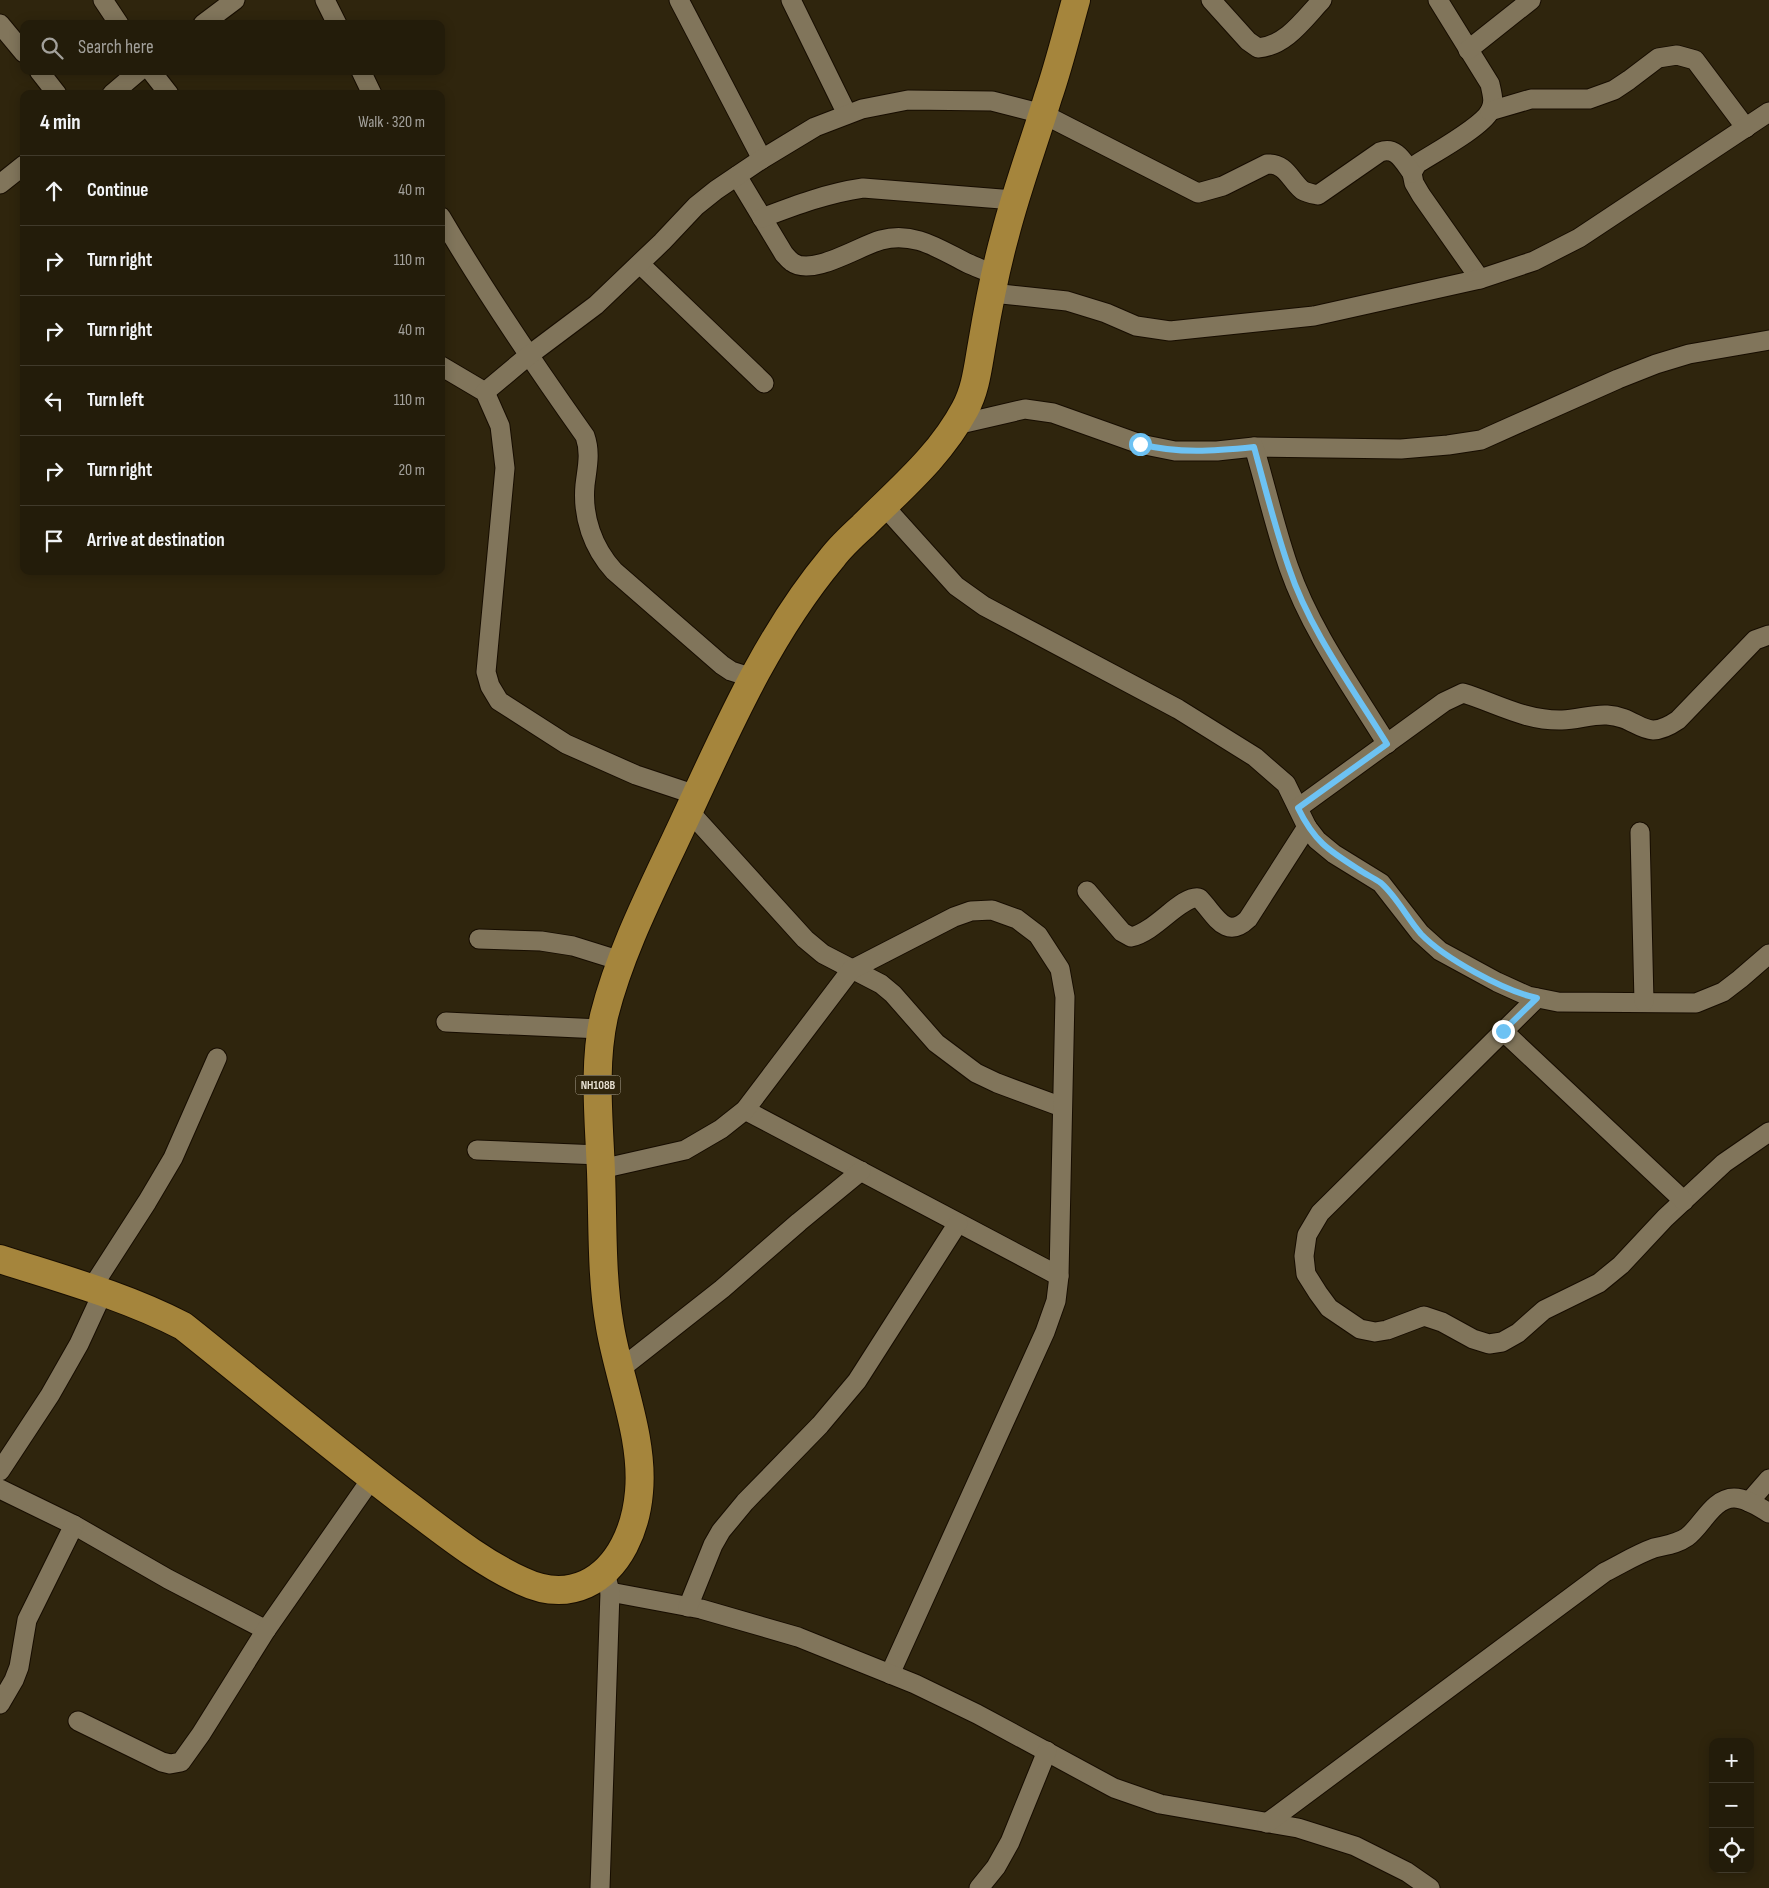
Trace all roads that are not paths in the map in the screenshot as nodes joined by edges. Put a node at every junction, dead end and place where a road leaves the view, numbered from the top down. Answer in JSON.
{"nodes":[{"id":1,"x":103,"y":0,"type":"edge"},
{"id":2,"x":235,"y":0,"type":"edge"},
{"id":3,"x":325,"y":0,"type":"edge"},
{"id":4,"x":679,"y":0,"type":"edge"},
{"id":5,"x":791,"y":0,"type":"edge"},
{"id":6,"x":1076,"y":0,"type":"edge"},
{"id":7,"x":1211,"y":0,"type":"edge"},
{"id":8,"x":1322,"y":0,"type":"edge"},
{"id":9,"x":1438,"y":0,"type":"edge"},
{"id":10,"x":1531,"y":0,"type":"edge"},
{"id":11,"x":117,"y":20,"type":"edge"},
{"id":12,"x":208,"y":20,"type":"edge"},
{"id":13,"x":335,"y":20,"type":"edge"},
{"id":14,"x":3,"y":34,"type":"edge"},
{"id":15,"x":20,"y":49,"type":"edge"},
{"id":16,"x":1468,"y":50,"type":"junction"},
{"id":17,"x":42,"y":75,"type":"edge"},
{"id":18,"x":135,"y":75,"type":"edge"},
{"id":19,"x":154,"y":75,"type":"edge"},
{"id":20,"x":363,"y":75,"type":"edge"},
{"id":21,"x":55,"y":90,"type":"edge"},
{"id":22,"x":117,"y":90,"type":"edge"},
{"id":23,"x":166,"y":90,"type":"edge"},
{"id":24,"x":370,"y":90,"type":"edge"},
{"id":25,"x":1490,"y":112,"type":"junction"},
{"id":26,"x":1769,"y":112,"type":"edge"},
{"id":27,"x":847,"y":114,"type":"junction"},
{"id":28,"x":1043,"y":114,"type":"junction"},
{"id":29,"x":1746,"y":128,"type":"junction"},
{"id":30,"x":762,"y":159,"type":"junction"},
{"id":31,"x":20,"y":168,"type":"edge"},
{"id":32,"x":1412,"y":173,"type":"junction"},
{"id":33,"x":737,"y":176,"type":"junction"},
{"id":34,"x":0,"y":184,"type":"edge"},
{"id":35,"x":1014,"y":200,"type":"junction"},
{"id":36,"x":762,"y":218,"type":"junction"},
{"id":37,"x":445,"y":224,"type":"edge"},
{"id":38,"x":640,"y":264,"type":"junction"},
{"id":39,"x":1480,"y":279,"type":"junction"},
{"id":40,"x":993,"y":284,"type":"junction"},
{"id":41,"x":1769,"y":340,"type":"edge"},
{"id":42,"x":528,"y":356,"type":"junction"},
{"id":43,"x":445,"y":368,"type":"edge"},
{"id":44,"x":764,"y":383,"type":"dead end"},
{"id":45,"x":485,"y":392,"type":"junction"},
{"id":46,"x":956,"y":425,"type":"junction"},
{"id":47,"x":1254,"y":447,"type":"junction"},
{"id":48,"x":884,"y":506,"type":"junction"},
{"id":49,"x":1768,"y":634,"type":"edge"},
{"id":50,"x":753,"y":678,"type":"junction"},
{"id":51,"x":1387,"y":744,"type":"junction"},
{"id":52,"x":693,"y":803,"type":"junction"},
{"id":53,"x":1298,"y":808,"type":"junction"},
{"id":54,"x":1307,"y":826,"type":"junction"},
{"id":55,"x":1640,"y":832,"type":"dead end"},
{"id":56,"x":1088,"y":891,"type":"dead end"},
{"id":57,"x":479,"y":939,"type":"dead end"},
{"id":58,"x":1769,"y":954,"type":"edge"},
{"id":59,"x":621,"y":961,"type":"junction"},
{"id":60,"x":851,"y":970,"type":"junction"},
{"id":61,"x":1537,"y":998,"type":"junction"},
{"id":62,"x":1644,"y":1002,"type":"junction"},
{"id":63,"x":446,"y":1022,"type":"dead end"},
{"id":64,"x":601,"y":1029,"type":"junction"},
{"id":65,"x":1503,"y":1031,"type":"junction"},
{"id":66,"x":217,"y":1058,"type":"dead end"},
{"id":67,"x":1062,"y":1106,"type":"junction"},
{"id":68,"x":745,"y":1110,"type":"junction"},
{"id":69,"x":1769,"y":1132,"type":"edge"},
{"id":70,"x":478,"y":1150,"type":"dead end"},
{"id":71,"x":601,"y":1162,"type":"junction"},
{"id":72,"x":861,"y":1171,"type":"junction"},
{"id":73,"x":1684,"y":1201,"type":"junction"},
{"id":74,"x":958,"y":1223,"type":"junction"},
{"id":75,"x":0,"y":1259,"type":"edge"},
{"id":76,"x":1059,"y":1276,"type":"junction"},
{"id":77,"x":97,"y":1291,"type":"junction"},
{"id":78,"x":619,"y":1370,"type":"junction"},
{"id":79,"x":0,"y":1471,"type":"edge"},
{"id":80,"x":372,"y":1478,"type":"junction"},
{"id":81,"x":1769,"y":1479,"type":"edge"},
{"id":82,"x":0,"y":1489,"type":"edge"},
{"id":83,"x":1749,"y":1502,"type":"junction"},
{"id":84,"x":1769,"y":1513,"type":"edge"},
{"id":85,"x":74,"y":1525,"type":"junction"},
{"id":86,"x":608,"y":1582,"type":"junction"},
{"id":87,"x":688,"y":1607,"type":"junction"},
{"id":88,"x":266,"y":1630,"type":"junction"},
{"id":89,"x":890,"y":1674,"type":"junction"},
{"id":90,"x":0,"y":1704,"type":"edge"},
{"id":91,"x":78,"y":1721,"type":"dead end"},
{"id":92,"x":1047,"y":1751,"type":"junction"},
{"id":93,"x":1267,"y":1823,"type":"junction"},
{"id":94,"x":600,"y":1888,"type":"edge"},
{"id":95,"x":979,"y":1888,"type":"edge"},
{"id":96,"x":1430,"y":1888,"type":"edge"}],
"edges":[{"from":1,"to":11,"type":"street"},
{"from":2,"to":12,"type":"street"},
{"from":3,"to":13,"type":"street"},
{"from":4,"to":30,"type":"street"},
{"from":5,"to":27,"type":"street"},
{"from":6,"to":28,"type":"highway","number":"NH108B"},
{"from":7,"to":8,"type":"street"},
{"from":9,"to":16,"type":"street"},
{"from":10,"to":16,"type":"street"},
{"from":14,"to":15,"type":"street"},
{"from":16,"to":25,"type":"street"},
{"from":17,"to":21,"type":"street"},
{"from":18,"to":22,"type":"street"},
{"from":19,"to":23,"type":"street"},
{"from":20,"to":24,"type":"street"},
{"from":25,"to":29,"type":"street"},
{"from":25,"to":32,"type":"street"},
{"from":26,"to":29,"type":"street"},
{"from":27,"to":28,"type":"street"},
{"from":27,"to":30,"type":"street"},
{"from":28,"to":32,"type":"street"},
{"from":28,"to":35,"type":"highway","number":"NH108B"},
{"from":29,"to":39,"type":"street"},
{"from":30,"to":33,"type":"street"},
{"from":31,"to":34,"type":"street"},
{"from":32,"to":39,"type":"street"},
{"from":33,"to":36,"type":"street"},
{"from":33,"to":38,"type":"street"},
{"from":35,"to":36,"type":"street"},
{"from":35,"to":40,"type":"highway","number":"NH108B"},
{"from":36,"to":40,"type":"street"},
{"from":37,"to":42,"type":"street"},
{"from":38,"to":42,"type":"street"},
{"from":38,"to":44,"type":"street"},
{"from":39,"to":40,"type":"street"},
{"from":40,"to":46,"type":"highway","number":"NH108B"},
{"from":41,"to":47,"type":"street"},
{"from":42,"to":45,"type":"street"},
{"from":42,"to":50,"type":"street"},
{"from":43,"to":45,"type":"street"},
{"from":45,"to":52,"type":"street"},
{"from":46,"to":47,"type":"street"},
{"from":46,"to":48,"type":"highway","number":"NH108B"},
{"from":47,"to":51,"type":"street"},
{"from":48,"to":50,"type":"highway","number":"NH108B"},
{"from":48,"to":53,"type":"street"},
{"from":49,"to":51,"type":"street"},
{"from":50,"to":52,"type":"highway","number":"NH108B"},
{"from":51,"to":53,"type":"street"},
{"from":52,"to":59,"type":"highway","number":"NH108B"},
{"from":52,"to":60,"type":"street"},
{"from":53,"to":54,"type":"street"},
{"from":54,"to":56,"type":"street"},
{"from":54,"to":61,"type":"street"},
{"from":55,"to":62,"type":"street"},
{"from":57,"to":59,"type":"street"},
{"from":58,"to":62,"type":"street"},
{"from":59,"to":64,"type":"highway","number":"NH108B"},
{"from":60,"to":67,"type":"street"},
{"from":60,"to":67,"type":"street"},
{"from":60,"to":68,"type":"street"},
{"from":61,"to":62,"type":"street"},
{"from":61,"to":65,"type":"street"},
{"from":63,"to":64,"type":"street"},
{"from":64,"to":71,"type":"highway","number":"NH108B"},
{"from":65,"to":73,"type":"street"},
{"from":65,"to":73,"type":"street"},
{"from":66,"to":77,"type":"street"},
{"from":67,"to":76,"type":"street"},
{"from":68,"to":71,"type":"street"},
{"from":68,"to":72,"type":"street"},
{"from":69,"to":73,"type":"street"},
{"from":70,"to":71,"type":"street"},
{"from":71,"to":78,"type":"highway","number":"NH108B"},
{"from":72,"to":74,"type":"street"},
{"from":72,"to":78,"type":"street"},
{"from":74,"to":76,"type":"street"},
{"from":74,"to":87,"type":"street"},
{"from":75,"to":77,"type":"highway","number":"NH108B"},
{"from":76,"to":89,"type":"street"},
{"from":77,"to":79,"type":"street"},
{"from":77,"to":80,"type":"highway","number":"NH108B"},
{"from":78,"to":86,"type":"highway","number":"NH108B"},
{"from":80,"to":86,"type":"highway","number":"NH108B"},
{"from":80,"to":88,"type":"street"},
{"from":81,"to":83,"type":"street"},
{"from":82,"to":85,"type":"street"},
{"from":83,"to":84,"type":"street"},
{"from":83,"to":93,"type":"street"},
{"from":85,"to":88,"type":"street"},
{"from":85,"to":90,"type":"street"},
{"from":86,"to":87,"type":"street"},
{"from":86,"to":94,"type":"street"},
{"from":87,"to":89,"type":"street"},
{"from":88,"to":91,"type":"street"},
{"from":89,"to":92,"type":"street"},
{"from":92,"to":93,"type":"street"},
{"from":92,"to":95,"type":"street"},
{"from":93,"to":96,"type":"street"}]}
